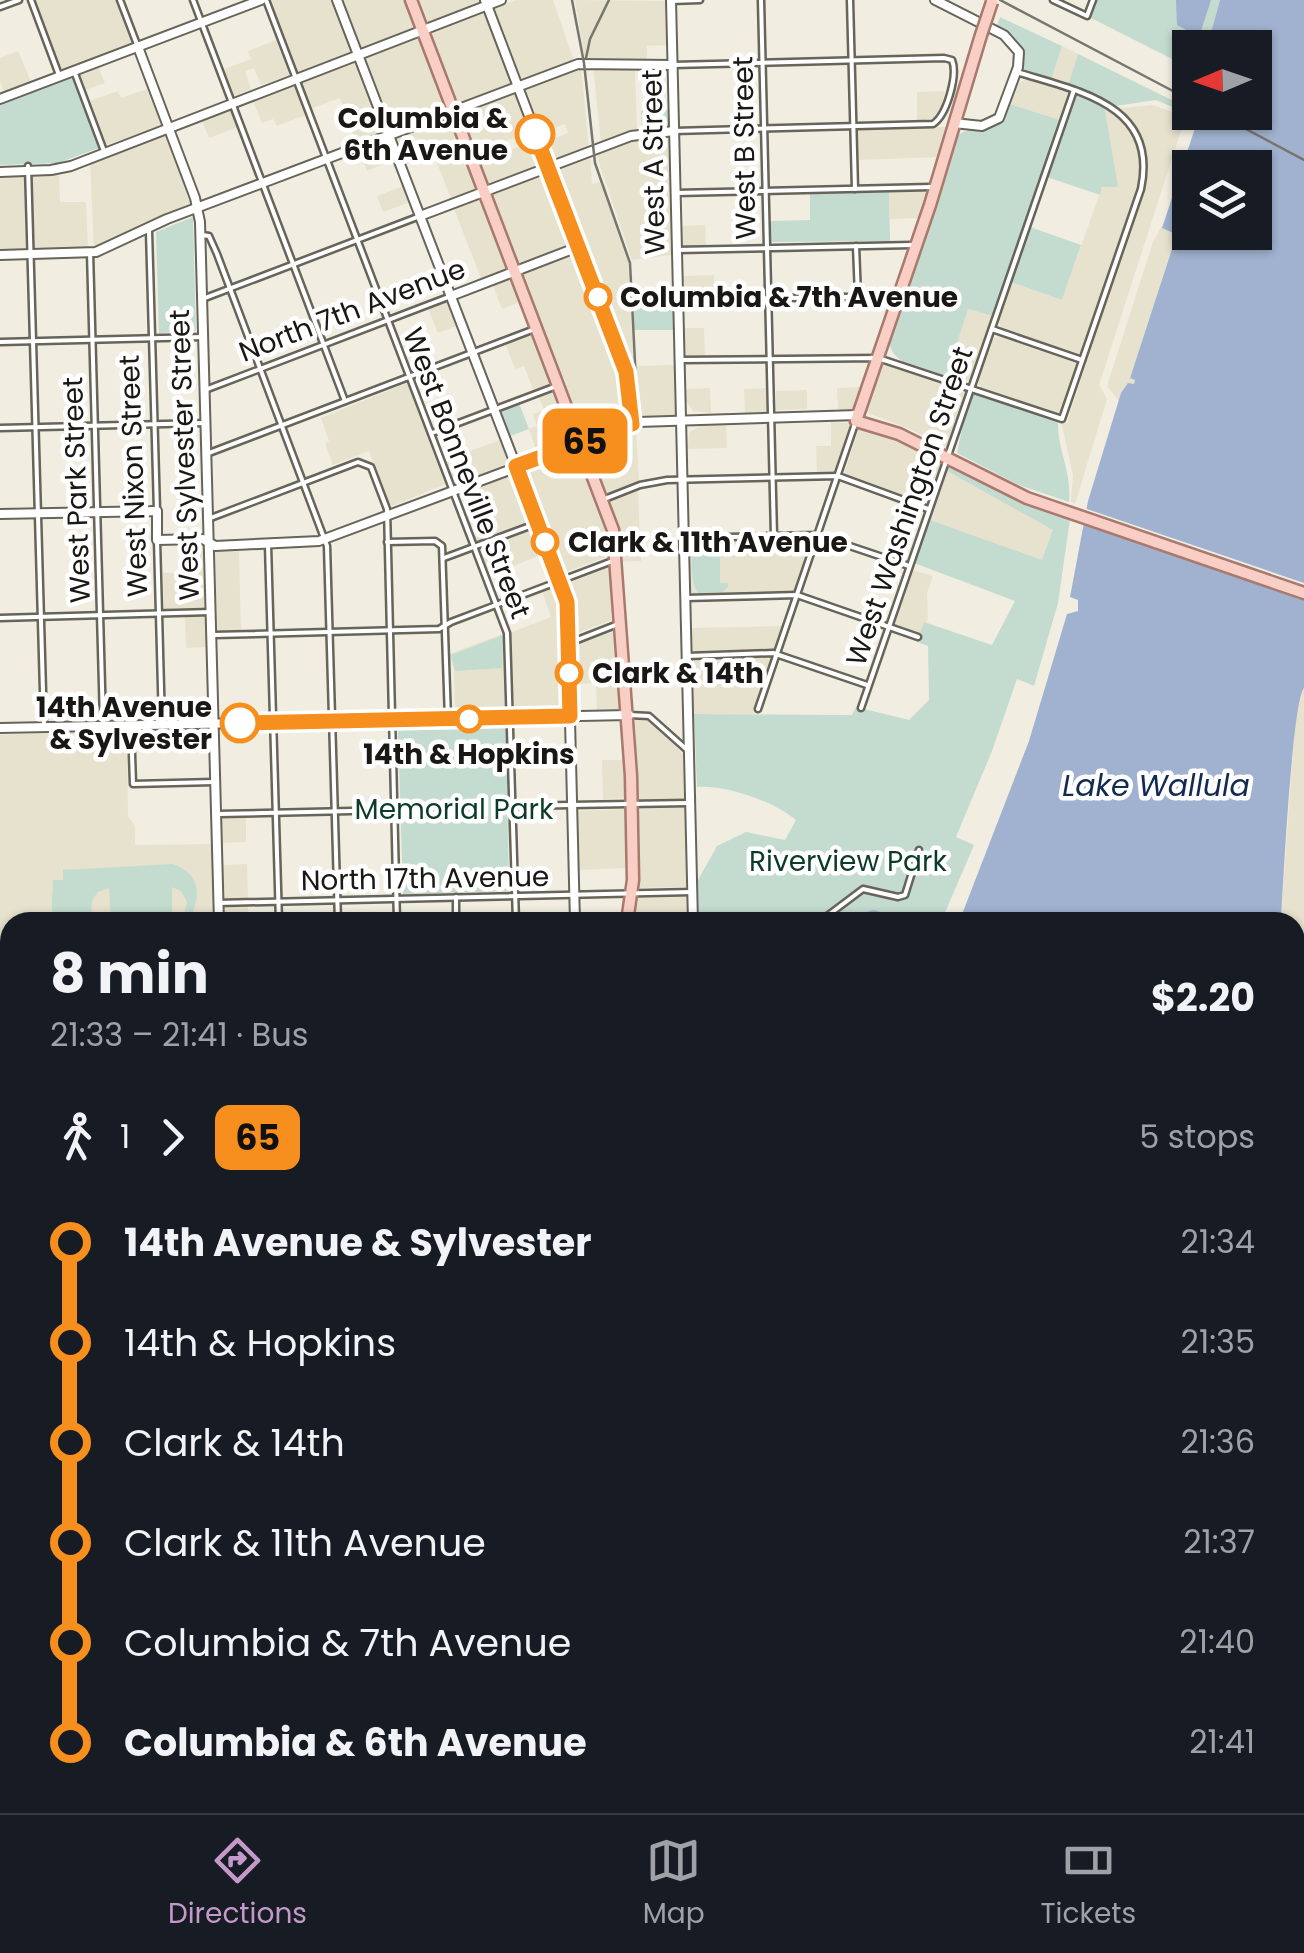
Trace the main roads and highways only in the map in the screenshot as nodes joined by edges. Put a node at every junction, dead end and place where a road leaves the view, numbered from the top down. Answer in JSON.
{"nodes":[{"id":1,"x":412,"y":0,"type":"edge"},
{"id":2,"x":992,"y":1,"type":"edge"},
{"id":3,"x":1304,"y":590,"type":"edge"},
{"id":4,"x":629,"y":912,"type":"edge"}],
"edges":[{"from":1,"to":4,"type":"main road"},
{"from":2,"to":3,"type":"main road","bridge":true}]}
